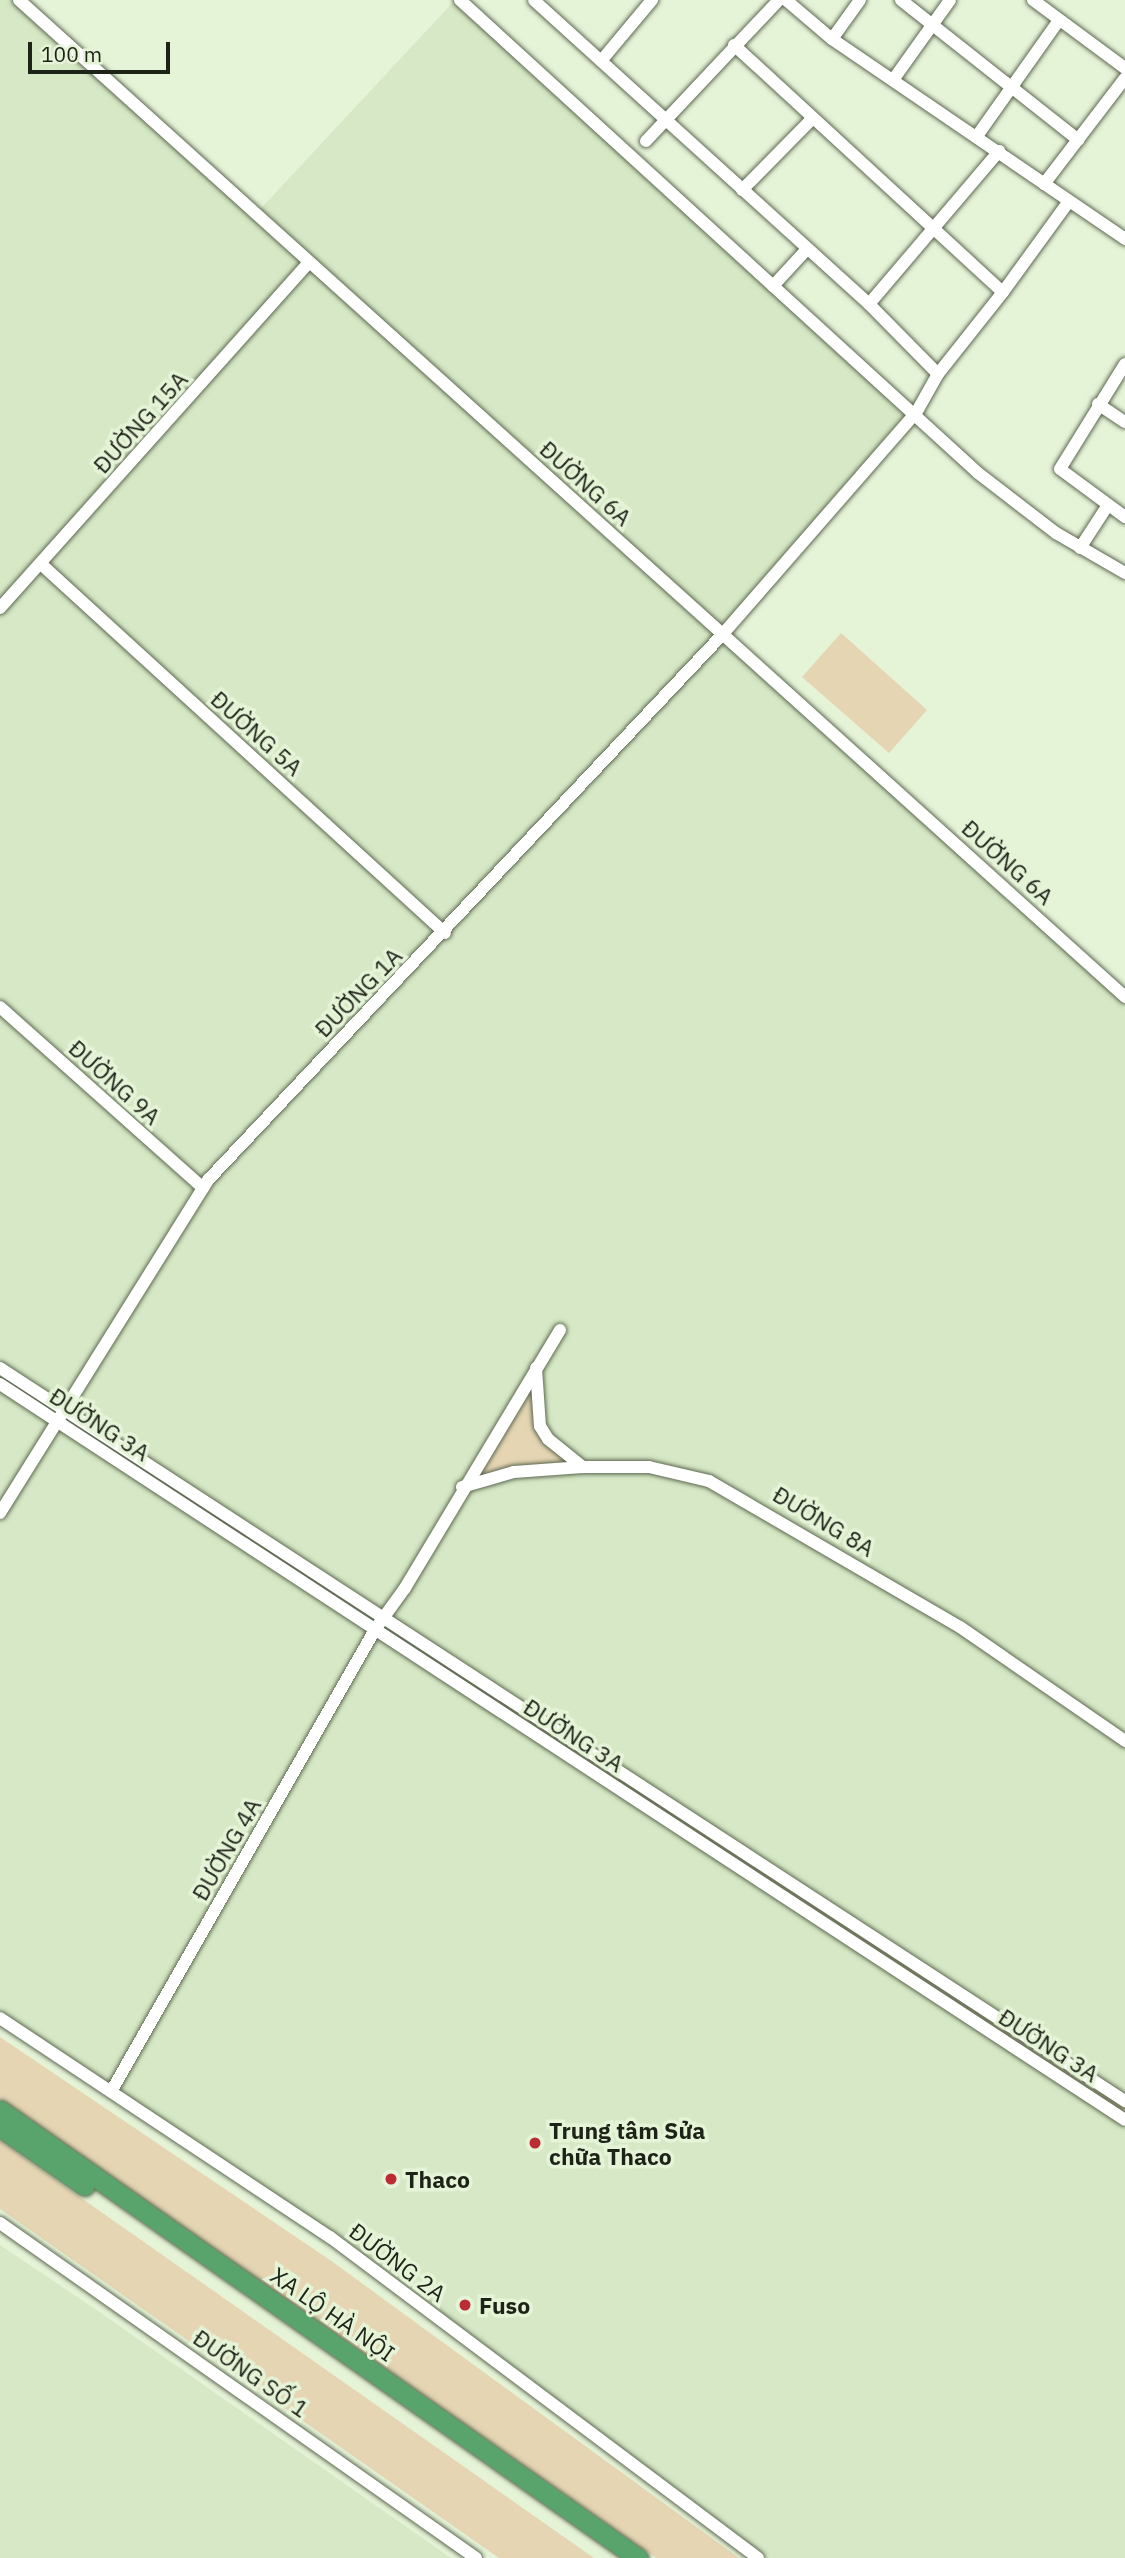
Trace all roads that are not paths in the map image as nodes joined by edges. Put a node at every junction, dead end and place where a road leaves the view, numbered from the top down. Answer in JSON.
{"nodes":[{"id":1,"x":19,"y":0,"type":"edge"},
{"id":2,"x":460,"y":0,"type":"edge"},
{"id":3,"x":652,"y":0,"type":"edge"},
{"id":4,"x":779,"y":0,"type":"edge"},
{"id":5,"x":786,"y":0,"type":"edge"},
{"id":6,"x":860,"y":0,"type":"edge"},
{"id":7,"x":901,"y":0,"type":"edge"},
{"id":8,"x":950,"y":0,"type":"edge"},
{"id":9,"x":1032,"y":0,"type":"edge"},
{"id":10,"x":537,"y":1,"type":"edge"},
{"id":11,"x":1059,"y":20,"type":"junction"},
{"id":12,"x":932,"y":24,"type":"junction"},
{"id":13,"x":832,"y":39,"type":"junction"},
{"id":14,"x":734,"y":45,"type":"junction"},
{"id":15,"x":601,"y":61,"type":"junction"},
{"id":16,"x":1125,"y":68,"type":"edge"},
{"id":17,"x":1125,"y":78,"type":"edge"},
{"id":18,"x":893,"y":80,"type":"junction"},
{"id":19,"x":1011,"y":87,"type":"junction"},
{"id":20,"x":813,"y":118,"type":"junction"},
{"id":21,"x":665,"y":119,"type":"junction"},
{"id":22,"x":977,"y":136,"type":"junction"},
{"id":23,"x":1078,"y":140,"type":"junction"},
{"id":24,"x":646,"y":141,"type":"dead end"},
{"id":25,"x":999,"y":152,"type":"junction"},
{"id":26,"x":1044,"y":184,"type":"junction"},
{"id":27,"x":742,"y":190,"type":"junction"},
{"id":28,"x":1069,"y":201,"type":"junction"},
{"id":29,"x":934,"y":230,"type":"junction"},
{"id":30,"x":1125,"y":239,"type":"edge"},
{"id":31,"x":807,"y":249,"type":"junction"},
{"id":32,"x":309,"y":262,"type":"junction"},
{"id":33,"x":773,"y":286,"type":"junction"},
{"id":34,"x":1003,"y":292,"type":"junction"},
{"id":35,"x":869,"y":304,"type":"junction"},
{"id":36,"x":1125,"y":364,"type":"edge"},
{"id":37,"x":938,"y":374,"type":"junction"},
{"id":38,"x":1098,"y":404,"type":"junction"},
{"id":39,"x":916,"y":413,"type":"junction"},
{"id":40,"x":1125,"y":422,"type":"edge"},
{"id":41,"x":1108,"y":505,"type":"junction"},
{"id":42,"x":1125,"y":517,"type":"edge"},
{"id":43,"x":1080,"y":548,"type":"junction"},
{"id":44,"x":41,"y":564,"type":"junction"},
{"id":45,"x":1125,"y":573,"type":"edge"},
{"id":46,"x":0,"y":608,"type":"edge"},
{"id":47,"x":722,"y":635,"type":"junction"},
{"id":48,"x":445,"y":933,"type":"junction"},
{"id":49,"x":1125,"y":997,"type":"edge"},
{"id":50,"x":0,"y":1007,"type":"edge"},
{"id":51,"x":203,"y":1188,"type":"junction"},
{"id":52,"x":560,"y":1330,"type":"dead end"},
{"id":53,"x":536,"y":1367,"type":"junction"},
{"id":54,"x":0,"y":1368,"type":"edge"},
{"id":55,"x":0,"y":1384,"type":"edge"},
{"id":56,"x":62,"y":1416,"type":"junction"},
{"id":57,"x":583,"y":1467,"type":"junction"},
{"id":58,"x":462,"y":1487,"type":"junction"},
{"id":59,"x":0,"y":1513,"type":"edge"},
{"id":60,"x":380,"y":1623,"type":"junction"},
{"id":61,"x":1125,"y":1741,"type":"edge"},
{"id":62,"x":0,"y":2018,"type":"edge"},
{"id":63,"x":112,"y":2090,"type":"junction"},
{"id":64,"x":1125,"y":2101,"type":"edge"},
{"id":65,"x":0,"y":2110,"type":"edge"},
{"id":66,"x":1125,"y":2120,"type":"edge"},
{"id":67,"x":0,"y":2127,"type":"edge"},
{"id":68,"x":0,"y":2223,"type":"edge"},
{"id":69,"x":476,"y":2558,"type":"edge"},
{"id":70,"x":618,"y":2558,"type":"edge"},
{"id":71,"x":638,"y":2558,"type":"edge"},
{"id":72,"x":758,"y":2558,"type":"edge"}],
"edges":[{"from":1,"to":32,"type":"street","name":"ĐƯỜNG 6A"},
{"from":2,"to":33,"type":"street"},
{"from":3,"to":15,"type":"street"},
{"from":4,"to":14,"type":"street"},
{"from":5,"to":13,"type":"street"},
{"from":6,"to":13,"type":"street"},
{"from":7,"to":12,"type":"street"},
{"from":8,"to":12,"type":"street"},
{"from":9,"to":11,"type":"street"},
{"from":10,"to":15,"type":"street"},
{"from":11,"to":16,"type":"street"},
{"from":11,"to":19,"type":"street"},
{"from":12,"to":18,"type":"street"},
{"from":12,"to":19,"type":"street"},
{"from":13,"to":18,"type":"street"},
{"from":14,"to":20,"type":"street"},
{"from":14,"to":21,"type":"street"},
{"from":15,"to":21,"type":"street"},
{"from":17,"to":23,"type":"street"},
{"from":18,"to":22,"type":"street"},
{"from":19,"to":22,"type":"street"},
{"from":19,"to":23,"type":"street"},
{"from":20,"to":27,"type":"street"},
{"from":20,"to":29,"type":"street"},
{"from":21,"to":24,"type":"street"},
{"from":21,"to":27,"type":"street"},
{"from":22,"to":25,"type":"street"},
{"from":23,"to":26,"type":"street"},
{"from":25,"to":26,"type":"street"},
{"from":25,"to":29,"type":"street"},
{"from":26,"to":28,"type":"street"},
{"from":27,"to":31,"type":"street"},
{"from":28,"to":30,"type":"street"},
{"from":28,"to":34,"type":"street","name":"ĐƯỜNG 1A"},
{"from":29,"to":34,"type":"street"},
{"from":29,"to":35,"type":"street"},
{"from":31,"to":33,"type":"street"},
{"from":31,"to":35,"type":"street"},
{"from":32,"to":44,"type":"street","name":"ĐƯỜNG 15A"},
{"from":32,"to":47,"type":"street","name":"ĐƯỜNG 6A"},
{"from":33,"to":39,"type":"street"},
{"from":34,"to":37,"type":"street","name":"ĐƯỜNG 1A"},
{"from":35,"to":37,"type":"street"},
{"from":36,"to":38,"type":"street"},
{"from":37,"to":39,"type":"street","name":"ĐƯỜNG 1A"},
{"from":38,"to":40,"type":"street"},
{"from":38,"to":41,"type":"street"},
{"from":39,"to":43,"type":"street"},
{"from":39,"to":47,"type":"street","name":"ĐƯỜNG 1A"},
{"from":41,"to":42,"type":"street"},
{"from":41,"to":43,"type":"street"},
{"from":43,"to":45,"type":"street"},
{"from":44,"to":46,"type":"street","name":"ĐƯỜNG 15A"},
{"from":44,"to":48,"type":"street","name":"ĐƯỜNG 5A"},
{"from":47,"to":48,"type":"street","name":"ĐƯỜNG 1A"},
{"from":47,"to":49,"type":"street","name":"ĐƯỜNG 6A"},
{"from":48,"to":51,"type":"street","name":"ĐƯỜNG 1A"},
{"from":50,"to":51,"type":"street","name":"ĐƯỜNG 9A"},
{"from":51,"to":56,"type":"street","name":"ĐƯỜNG 1A"},
{"from":52,"to":53,"type":"street","name":"ĐƯỜNG 4A"},
{"from":53,"to":57,"type":"street"},
{"from":53,"to":58,"type":"street","name":"ĐƯỜNG 4A"},
{"from":54,"to":56,"type":"street","name":"ĐƯỜNG 3A"},
{"from":55,"to":56,"type":"street","name":"ĐƯỜNG 3A"},
{"from":56,"to":59,"type":"street","name":"ĐƯỜNG 1A"},
{"from":56,"to":60,"type":"street","name":"ĐƯỜNG 3A"},
{"from":57,"to":58,"type":"street","name":"ĐƯỜNG 8A"},
{"from":57,"to":61,"type":"street","name":"ĐƯỜNG 8A"},
{"from":58,"to":60,"type":"street","name":"ĐƯỜNG 4A"},
{"from":60,"to":63,"type":"street","name":"ĐƯỜNG 4A"},
{"from":60,"to":64,"type":"street","name":"ĐƯỜNG 3A"},
{"from":60,"to":66,"type":"street","name":"ĐƯỜNG 3A"},
{"from":62,"to":63,"type":"street","name":"ĐƯỜNG 2A"},
{"from":63,"to":72,"type":"street","name":"ĐƯỜNG 2A"},
{"from":65,"to":71,"type":"highway","name":"XA LỘ HÀ NỘI"},
{"from":67,"to":70,"type":"highway","name":"XA LỘ HÀ NỘI"},
{"from":68,"to":69,"type":"street","name":"ĐƯỜNG SỐ 1"}]}
